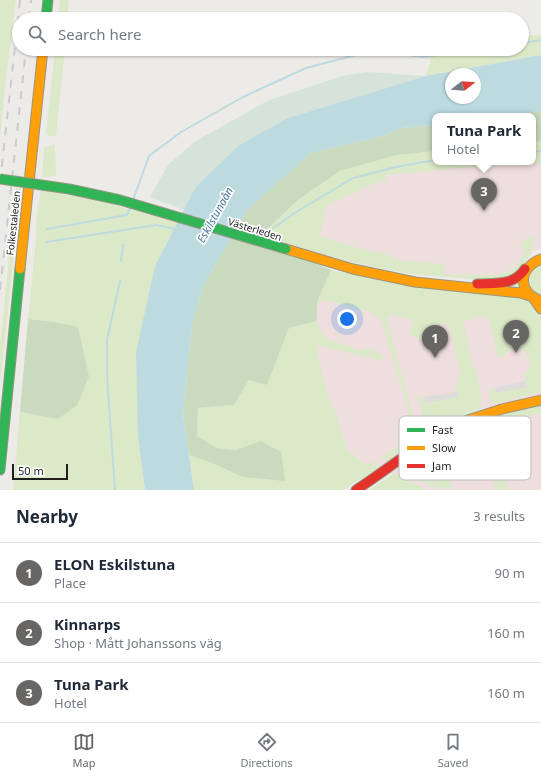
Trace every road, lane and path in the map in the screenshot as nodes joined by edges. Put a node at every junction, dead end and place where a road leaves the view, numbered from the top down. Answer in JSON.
{"nodes":[{"id":1,"x":48,"y":0,"type":"edge"},
{"id":2,"x":47,"y":12,"type":"edge"},
{"id":3,"x":42,"y":56,"type":"edge"},
{"id":4,"x":0,"y":179,"type":"edge"},
{"id":5,"x":541,"y":259,"type":"edge"},
{"id":6,"x":525,"y":269,"type":"junction"},
{"id":7,"x":457,"y":286,"type":"junction"},
{"id":8,"x":535,"y":298,"type":"edge"},
{"id":9,"x":541,"y":309,"type":"edge"},
{"id":10,"x":541,"y":400,"type":"edge"},
{"id":11,"x":476,"y":416,"type":"edge"},
{"id":12,"x":399,"y":461,"type":"edge"},
{"id":13,"x":0,"y":470,"type":"edge"},
{"id":14,"x":356,"y":490,"type":"edge"}],
"edges":[{"from":1,"to":2,"type":"main road"},
{"from":3,"to":13,"type":"main road","name":"Folkestaleden"},
{"from":4,"to":7,"type":"main road","name":"Västerleden","bridge":true},
{"from":5,"to":6,"type":"main road","name":"Västerleden"},
{"from":6,"to":7,"type":"main road","name":"Västerleden"},
{"from":6,"to":8,"type":"main road"},
{"from":7,"to":8,"type":"main road","name":"Västerleden"},
{"from":8,"to":9,"type":"main road"},
{"from":10,"to":11,"type":"main road"},
{"from":12,"to":14,"type":"main road"}]}
